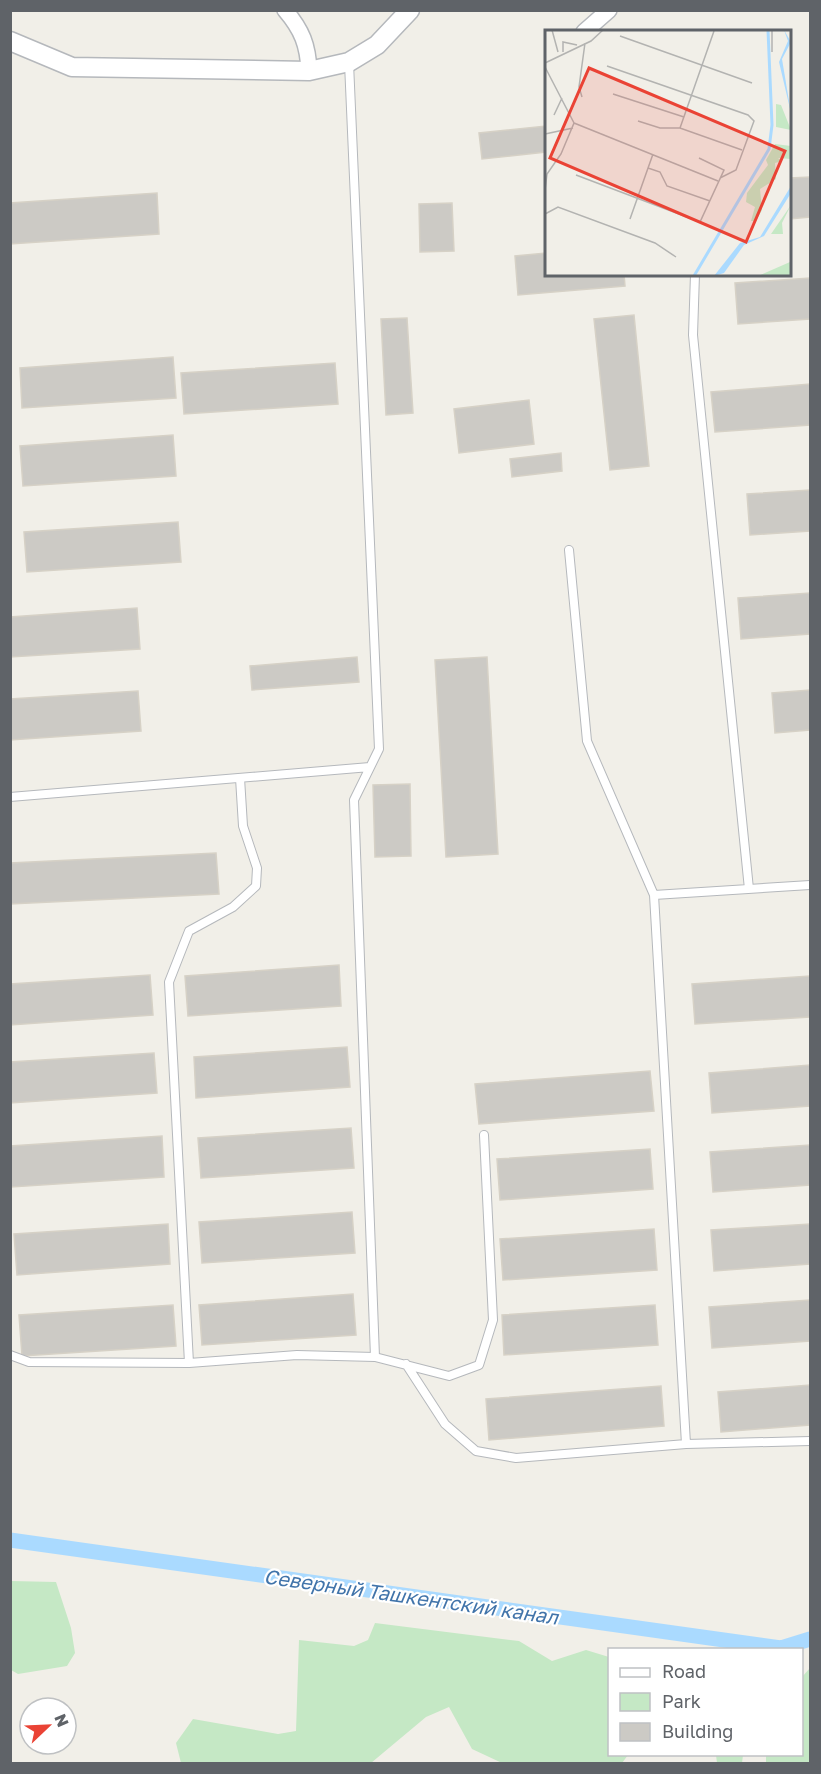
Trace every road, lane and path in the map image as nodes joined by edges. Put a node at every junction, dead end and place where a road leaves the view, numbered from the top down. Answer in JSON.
{"nodes":[{"id":1,"x":285,"y":10,"type":"edge"},
{"id":2,"x":410,"y":10,"type":"edge"},
{"id":3,"x":609,"y":10,"type":"edge"},
{"id":4,"x":586,"y":30,"type":"edge"},
{"id":5,"x":10,"y":41,"type":"edge"},
{"id":6,"x":349,"y":62,"type":"junction"},
{"id":7,"x":309,"y":71,"type":"junction"},
{"id":8,"x":695,"y":276,"type":"edge"},
{"id":9,"x":569,"y":550,"type":"dead end"},
{"id":10,"x":370,"y":767,"type":"junction"},
{"id":11,"x":240,"y":778,"type":"junction"},
{"id":12,"x":10,"y":797,"type":"edge"},
{"id":13,"x":810,"y":885,"type":"edge"},
{"id":14,"x":749,"y":889,"type":"junction"},
{"id":15,"x":654,"y":895,"type":"junction"},
{"id":16,"x":484,"y":1135,"type":"dead end"},
{"id":17,"x":10,"y":1354,"type":"edge"},
{"id":18,"x":375,"y":1357,"type":"junction"},
{"id":19,"x":189,"y":1363,"type":"junction"},
{"id":20,"x":405,"y":1364,"type":"junction"},
{"id":21,"x":810,"y":1442,"type":"edge"},
{"id":22,"x":686,"y":1444,"type":"junction"}],
"edges":[{"from":1,"to":7,"type":"street"},
{"from":2,"to":6,"type":"street"},
{"from":3,"to":4,"type":"street"},
{"from":5,"to":7,"type":"street"},
{"from":6,"to":7,"type":"street"},
{"from":6,"to":10,"type":"lane"},
{"from":8,"to":14,"type":"lane"},
{"from":9,"to":15,"type":"lane"},
{"from":10,"to":11,"type":"lane"},
{"from":10,"to":18,"type":"lane"},
{"from":11,"to":12,"type":"lane"},
{"from":11,"to":19,"type":"lane"},
{"from":13,"to":14,"type":"lane"},
{"from":14,"to":15,"type":"lane"},
{"from":15,"to":22,"type":"lane"},
{"from":16,"to":20,"type":"lane"},
{"from":17,"to":19,"type":"lane"},
{"from":18,"to":19,"type":"lane"},
{"from":18,"to":20,"type":"lane"},
{"from":20,"to":22,"type":"lane"},
{"from":21,"to":22,"type":"lane"}]}
